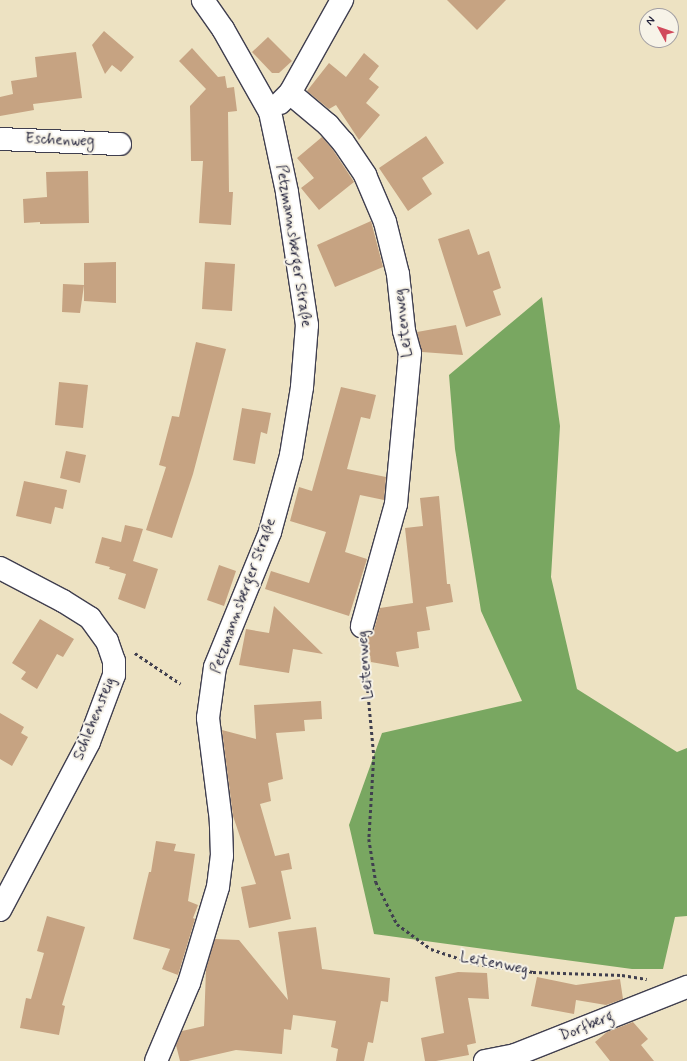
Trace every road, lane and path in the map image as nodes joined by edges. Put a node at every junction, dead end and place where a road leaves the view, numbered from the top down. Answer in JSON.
{"nodes":[{"id":1,"x":203,"y":0,"type":"edge"},
{"id":2,"x":342,"y":0,"type":"edge"},
{"id":3,"x":290,"y":93,"type":"junction"},
{"id":4,"x":270,"y":112,"type":"junction"},
{"id":5,"x":0,"y":139,"type":"edge"},
{"id":6,"x":120,"y":144,"type":"dead end"},
{"id":7,"x":0,"y":568,"type":"edge"},
{"id":8,"x":362,"y":626,"type":"joint"},
{"id":9,"x":107,"y":641,"type":"junction"},
{"id":10,"x":181,"y":684,"type":"dead end"},
{"id":11,"x":0,"y":910,"type":"edge"},
{"id":12,"x":651,"y":979,"type":"dead end"},
{"id":13,"x":687,"y":987,"type":"edge"},
{"id":14,"x":156,"y":1061,"type":"edge"},
{"id":15,"x":485,"y":1061,"type":"edge"}],
"edges":[{"from":1,"to":4,"type":"street","name":"Petzmannsberger Straße"},
{"from":2,"to":3,"type":"street"},
{"from":3,"to":4,"type":"street"},
{"from":3,"to":8,"type":"street","name":"Leitenweg"},
{"from":4,"to":14,"type":"street","name":"Petzmannsberger Straße"},
{"from":5,"to":6,"type":"street","name":"Eschenweg"},
{"from":7,"to":9,"type":"street","name":"Schlehensteig"},
{"from":8,"to":12,"type":"path","name":"Leitenweg"},
{"from":9,"to":10,"type":"path"},
{"from":9,"to":11,"type":"street","name":"Schlehensteig"},
{"from":13,"to":15,"type":"street","name":"Dorfberg"}]}
